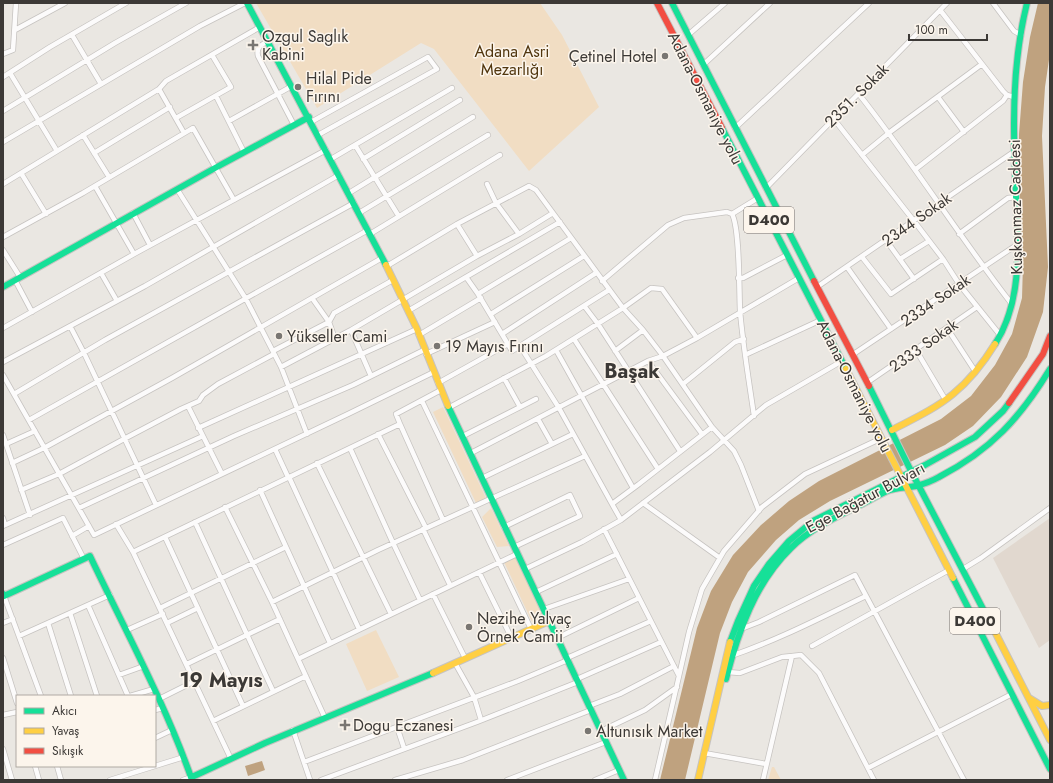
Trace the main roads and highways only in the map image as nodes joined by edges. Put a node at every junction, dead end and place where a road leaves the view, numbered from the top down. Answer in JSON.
{"nodes":[{"id":1,"x":246,"y":3,"type":"edge"},
{"id":2,"x":657,"y":3,"type":"edge"},
{"id":3,"x":672,"y":3,"type":"edge"},
{"id":4,"x":1027,"y":3,"type":"edge"},
{"id":5,"x":310,"y":120,"type":"junction"},
{"id":6,"x":3,"y":287,"type":"edge"},
{"id":7,"x":1050,"y":336,"type":"edge"},
{"id":8,"x":1050,"y":368,"type":"edge"},
{"id":9,"x":892,"y":430,"type":"junction"},
{"id":10,"x":911,"y":469,"type":"junction"},
{"id":11,"x":901,"y":474,"type":"junction"},
{"id":12,"x":920,"y":485,"type":"junction"},
{"id":13,"x":907,"y":487,"type":"junction"},
{"id":14,"x":3,"y":595,"type":"edge"},
{"id":15,"x":549,"y":620,"type":"junction"},
{"id":16,"x":1029,"y":698,"type":"junction"},
{"id":17,"x":1050,"y":705,"type":"edge"},
{"id":18,"x":1050,"y":740,"type":"edge"},
{"id":19,"x":706,"y":754,"type":"junction"},
{"id":20,"x":1050,"y":769,"type":"edge"},
{"id":21,"x":192,"y":778,"type":"edge"},
{"id":22,"x":624,"y":780,"type":"edge"},
{"id":23,"x":698,"y":780,"type":"edge"},
{"id":24,"x":702,"y":780,"type":"edge"}],
"edges":[{"from":1,"to":5,"type":"main road"},
{"from":2,"to":11,"type":"main road","name":"Adana-Osmaniye yolu","number":"D400"},
{"from":3,"to":9,"type":"main road","number":"D400"},
{"from":4,"to":9,"type":"main road","name":"Kuşkonmaz Caddesi"},
{"from":5,"to":6,"type":"main road"},
{"from":5,"to":15,"type":"main road"},
{"from":7,"to":10,"type":"main road","name":"Ege Bağatur Bulvarı"},
{"from":8,"to":12,"type":"main road","name":"Ege Bağatur Bulvarı"},
{"from":9,"to":10,"type":"main road","name":"Adana-Osmaniye yolu","number":"D400"},
{"from":10,"to":11,"type":"main road","name":"Ege Bağatur Bulvarı"},
{"from":10,"to":12,"type":"main road","name":"Adana-Osmaniye yolu","number":"D400"},
{"from":11,"to":13,"type":"main road","name":"Adana-Osmaniye yolu","number":"D400"},
{"from":11,"to":19,"type":"main road","name":"Ege Bağatur Bulvarı"},
{"from":12,"to":13,"type":"main road","name":"Ege Bağatur Bulvarı"},
{"from":12,"to":16,"type":"main road","name":"Adana-Osmaniye yolu","number":"D400"},
{"from":13,"to":19,"type":"main road","name":"Ege Bağatur Bulvarı"},
{"from":13,"to":20,"type":"main road","name":"Adana-Osmaniye yolu","number":"D400"},
{"from":14,"to":21,"type":"main road"},
{"from":15,"to":21,"type":"main road"},
{"from":15,"to":22,"type":"main road"},
{"from":16,"to":17,"type":"main road"},
{"from":16,"to":18,"type":"main road","name":"Adana-Osmaniye yolu","number":"D400"},
{"from":19,"to":23,"type":"main road","name":"Ege Bağatur Bulvarı"},
{"from":19,"to":24,"type":"main road","name":"Ege Bağatur Bulvarı"}]}
